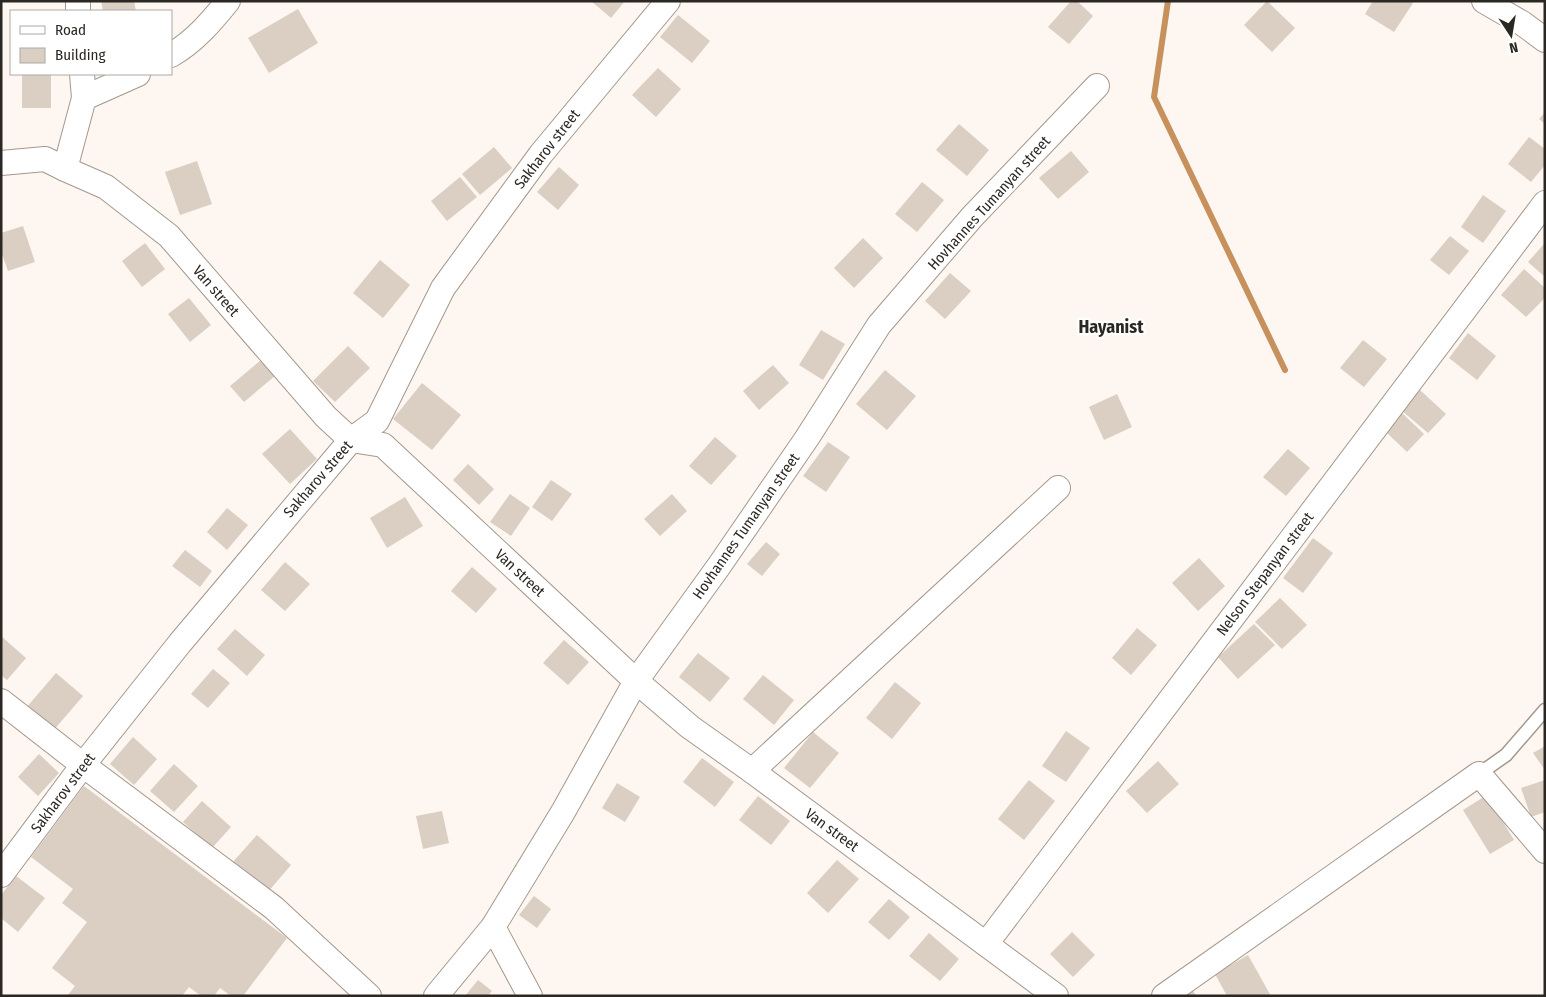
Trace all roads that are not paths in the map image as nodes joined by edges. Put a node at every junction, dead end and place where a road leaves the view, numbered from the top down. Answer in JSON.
{"nodes":[{"id":1,"x":228,"y":1,"type":"edge"},
{"id":2,"x":668,"y":1,"type":"edge"},
{"id":3,"x":1484,"y":1,"type":"edge"},
{"id":4,"x":1545,"y":40,"type":"edge"},
{"id":5,"x":172,"y":54,"type":"edge"},
{"id":6,"x":82,"y":75,"type":"edge"},
{"id":7,"x":136,"y":75,"type":"edge"},
{"id":8,"x":1097,"y":86,"type":"dead end"},
{"id":9,"x":84,"y":98,"type":"junction"},
{"id":10,"x":1,"y":163,"type":"edge"},
{"id":11,"x":64,"y":169,"type":"junction"},
{"id":12,"x":1545,"y":203,"type":"edge"},
{"id":13,"x":351,"y":440,"type":"junction"},
{"id":14,"x":1058,"y":488,"type":"dead end"},
{"id":15,"x":636,"y":681,"type":"junction"},
{"id":16,"x":1,"y":701,"type":"edge"},
{"id":17,"x":1545,"y":710,"type":"edge"},
{"id":18,"x":83,"y":765,"type":"junction"},
{"id":19,"x":752,"y":771,"type":"junction"},
{"id":20,"x":1479,"y":774,"type":"junction"},
{"id":21,"x":1545,"y":851,"type":"edge"},
{"id":22,"x":1,"y":875,"type":"edge"},
{"id":23,"x":493,"y":926,"type":"junction"},
{"id":24,"x":986,"y":944,"type":"junction"},
{"id":25,"x":368,"y":996,"type":"edge"},
{"id":26,"x":436,"y":996,"type":"edge"},
{"id":27,"x":530,"y":996,"type":"edge"},
{"id":28,"x":1056,"y":996,"type":"edge"},
{"id":29,"x":1164,"y":996,"type":"edge"}],
"edges":[{"from":1,"to":5,"type":"street"},
{"from":2,"to":13,"type":"street","name":"Sakharov street"},
{"from":3,"to":4,"type":"street"},
{"from":6,"to":9,"type":"street"},
{"from":7,"to":9,"type":"street"},
{"from":8,"to":15,"type":"street","name":"Hovhannes Tumanyan street"},
{"from":9,"to":11,"type":"street"},
{"from":10,"to":11,"type":"street","name":"Van street"},
{"from":11,"to":13,"type":"street","name":"Van street"},
{"from":12,"to":24,"type":"street","name":"Nelson Stepanyan street"},
{"from":13,"to":15,"type":"street","name":"Van street"},
{"from":13,"to":18,"type":"street","name":"Sakharov street"},
{"from":14,"to":19,"type":"street"},
{"from":15,"to":19,"type":"street","name":"Van street"},
{"from":15,"to":23,"type":"street","name":"Hovhannes Tumanyan street"},
{"from":16,"to":18,"type":"street"},
{"from":17,"to":20,"type":"lane"},
{"from":18,"to":22,"type":"street","name":"Sakharov street"},
{"from":18,"to":25,"type":"street"},
{"from":19,"to":24,"type":"street","name":"Van street"},
{"from":20,"to":21,"type":"street"},
{"from":20,"to":29,"type":"street"},
{"from":23,"to":26,"type":"street","name":"Hovhannes Tumanyan street"},
{"from":23,"to":27,"type":"street"},
{"from":24,"to":28,"type":"street","name":"Van street"}]}
